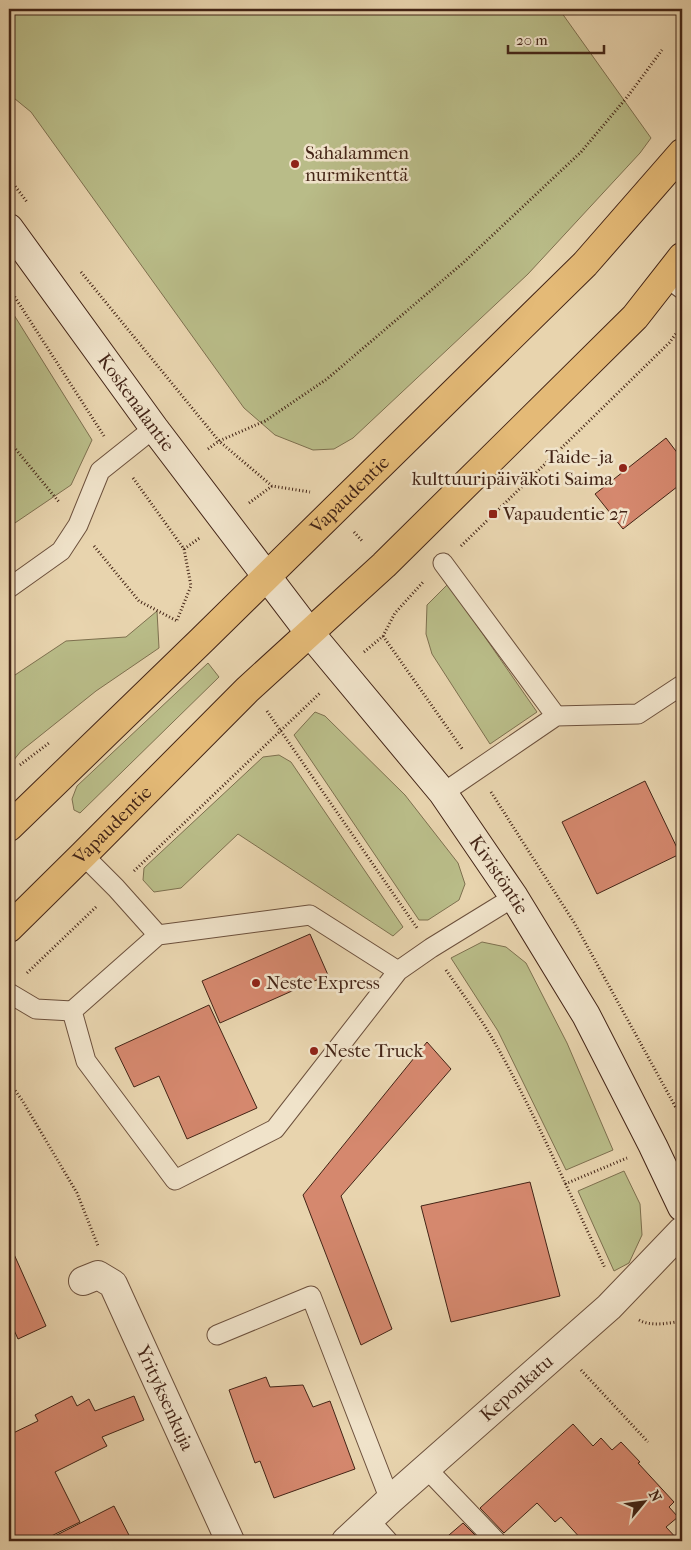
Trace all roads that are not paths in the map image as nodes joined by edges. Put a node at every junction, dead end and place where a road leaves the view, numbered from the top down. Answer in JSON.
{"nodes":[{"id":1,"x":682,"y":153,"type":"edge"},
{"id":2,"x":9,"y":228,"type":"edge"},
{"id":3,"x":677,"y":274,"type":"edge"},
{"id":4,"x":154,"y":428,"type":"junction"},
{"id":5,"x":443,"y":563,"type":"road end"},
{"id":6,"x":267,"y":576,"type":"junction"},
{"id":7,"x":9,"y":588,"type":"edge"},
{"id":8,"x":310,"y":632,"type":"junction"},
{"id":9,"x":682,"y":685,"type":"edge"},
{"id":10,"x":556,"y":716,"type":"junction"},
{"id":11,"x":443,"y":793,"type":"junction"},
{"id":12,"x":9,"y":827,"type":"edge"},
{"id":13,"x":84,"y":855,"type":"junction"},
{"id":14,"x":514,"y":897,"type":"junction"},
{"id":15,"x":9,"y":928,"type":"edge"},
{"id":16,"x":158,"y":935,"type":"junction"},
{"id":17,"x":398,"y":971,"type":"junction"},
{"id":18,"x":9,"y":993,"type":"edge"},
{"id":19,"x":72,"y":1011,"type":"junction"},
{"id":20,"x":682,"y":1207,"type":"edge"},
{"id":21,"x":682,"y":1231,"type":"edge"},
{"id":22,"x":83,"y":1281,"type":"dead end"},
{"id":23,"x":216,"y":1335,"type":"dead end"},
{"id":24,"x":426,"y":1468,"type":"junction"},
{"id":25,"x":390,"y":1500,"type":"junction"},
{"id":26,"x":369,"y":1520,"type":"junction"},
{"id":27,"x":230,"y":1541,"type":"edge"},
{"id":28,"x":346,"y":1541,"type":"edge"},
{"id":29,"x":388,"y":1541,"type":"edge"},
{"id":30,"x":496,"y":1541,"type":"edge"}],
"edges":[{"from":1,"to":6,"type":"main road","name":"Vapaudentie"},
{"from":2,"to":4,"type":"main road","name":"Koskenalantie"},
{"from":3,"to":8,"type":"main road","name":"Vapaudentie"},
{"from":4,"to":6,"type":"main road","name":"Koskenalantie"},
{"from":4,"to":7,"type":"lane"},
{"from":5,"to":10,"type":"lane"},
{"from":6,"to":8,"type":"main road","name":"Kivistöntie"},
{"from":6,"to":12,"type":"main road","name":"Vapaudentie"},
{"from":8,"to":11,"type":"main road","name":"Kivistöntie"},
{"from":8,"to":13,"type":"main road","name":"Vapaudentie"},
{"from":9,"to":10,"type":"lane"},
{"from":10,"to":11,"type":"lane"},
{"from":11,"to":14,"type":"main road","name":"Kivistöntie"},
{"from":13,"to":15,"type":"main road","name":"Vapaudentie"},
{"from":13,"to":16,"type":"lane"},
{"from":14,"to":17,"type":"lane"},
{"from":14,"to":20,"type":"main road","name":"Kivistöntie"},
{"from":16,"to":17,"type":"lane"},
{"from":16,"to":19,"type":"lane"},
{"from":17,"to":19,"type":"lane"},
{"from":18,"to":19,"type":"lane"},
{"from":21,"to":24,"type":"main road","name":"Keponkatu"},
{"from":22,"to":27,"type":"main road","name":"Yrityksenkuja"},
{"from":23,"to":25,"type":"lane"},
{"from":24,"to":25,"type":"main road","name":"Keponkatu"},
{"from":24,"to":30,"type":"lane"},
{"from":25,"to":26,"type":"main road","name":"Keponkatu"},
{"from":26,"to":28,"type":"main road","name":"Keponkatu"},
{"from":26,"to":29,"type":"lane"}]}
